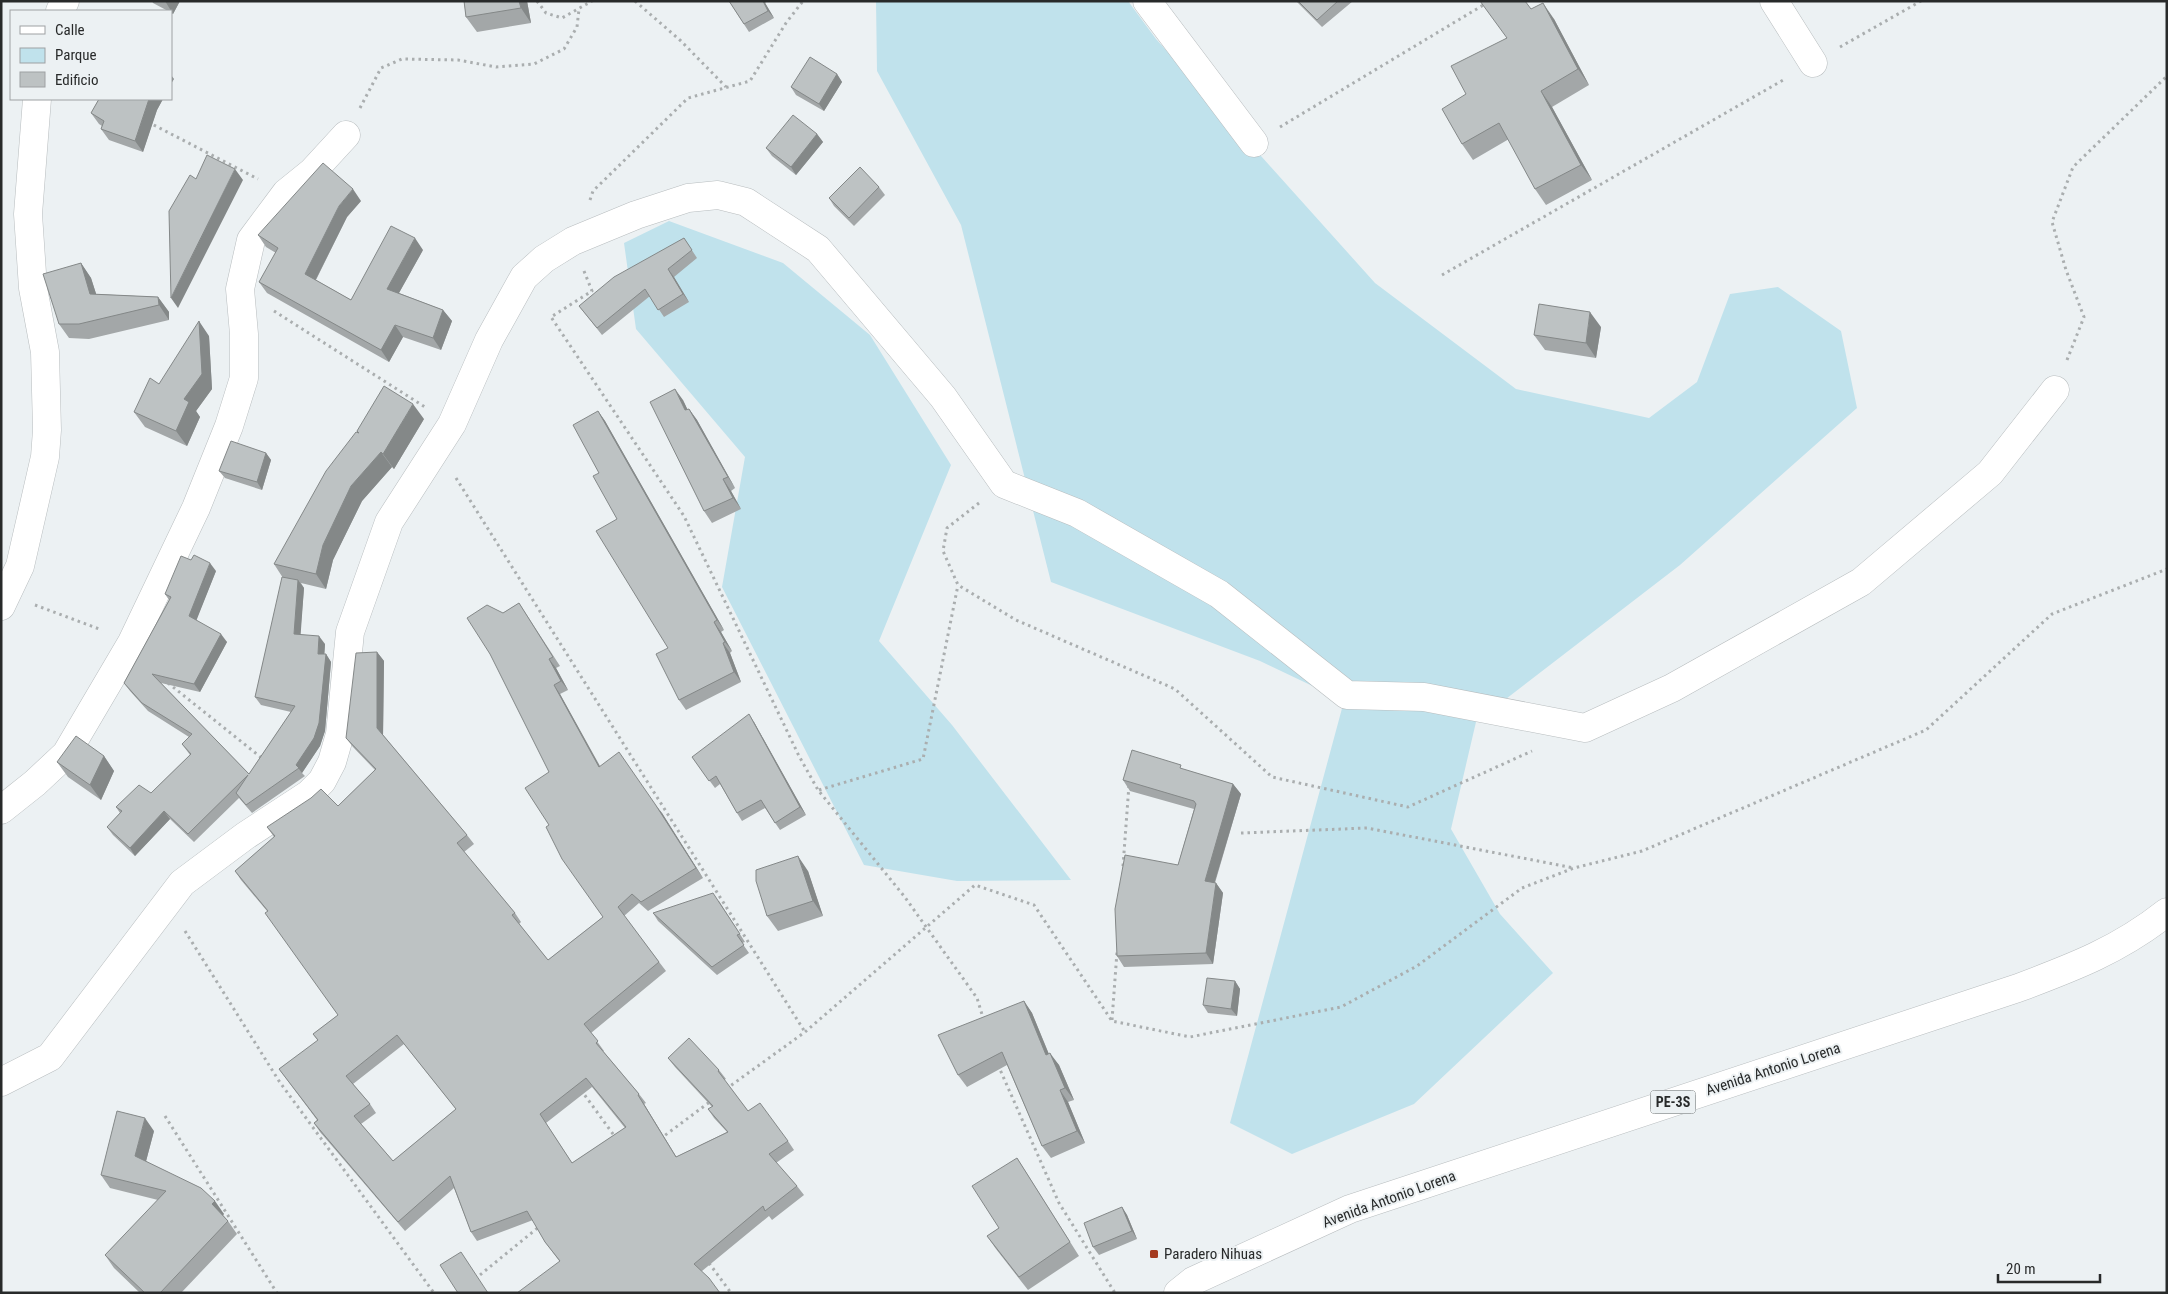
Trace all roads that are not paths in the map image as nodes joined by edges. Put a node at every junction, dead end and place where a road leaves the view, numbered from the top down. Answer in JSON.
{"nodes":[{"id":1,"x":1147,"y":1,"type":"edge"},
{"id":2,"x":1774,"y":1,"type":"edge"},
{"id":3,"x":1813,"y":63,"type":"road end"},
{"id":4,"x":37,"y":100,"type":"edge"},
{"id":5,"x":346,"y":135,"type":"road end"},
{"id":6,"x":1254,"y":142,"type":"road end"},
{"id":7,"x":2055,"y":390,"type":"road end"},
{"id":8,"x":4,"y":600,"type":"edge"},
{"id":9,"x":1,"y":810,"type":"edge"},
{"id":10,"x":2167,"y":912,"type":"edge"},
{"id":11,"x":1,"y":1082,"type":"edge"},
{"id":12,"x":1178,"y":1293,"type":"edge"}],
"edges":[{"from":1,"to":6,"type":"main road"},
{"from":2,"to":3,"type":"main road"},
{"from":4,"to":8,"type":"main road"},
{"from":5,"to":9,"type":"main road"},
{"from":7,"to":11,"type":"main road"},
{"from":10,"to":12,"type":"main road","name":"Avenida Antonio Lorena","number":"PE-3S"}]}
